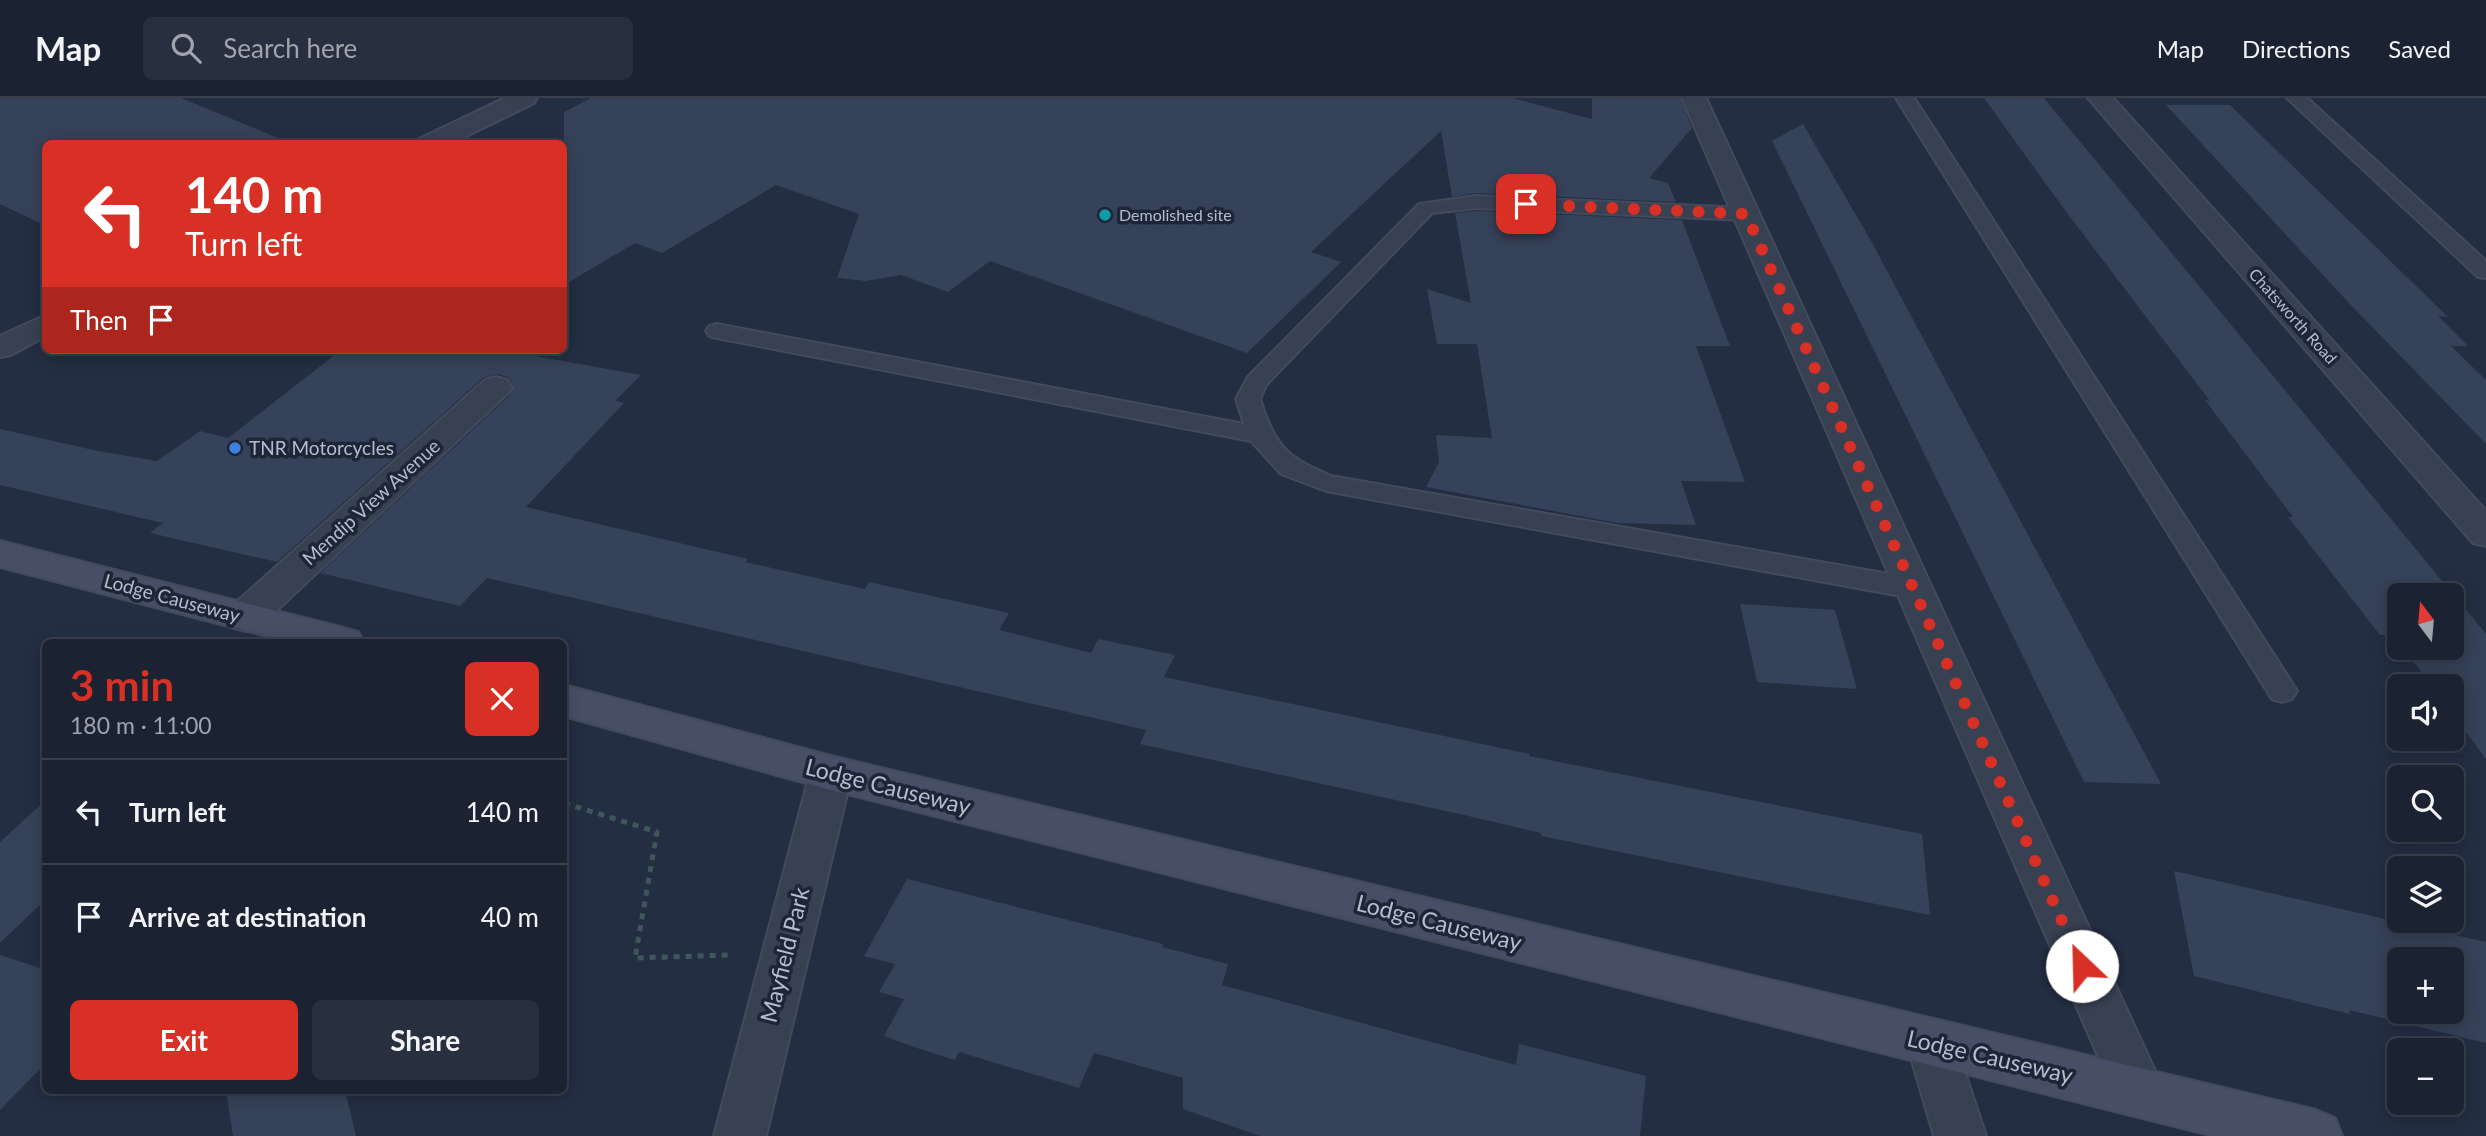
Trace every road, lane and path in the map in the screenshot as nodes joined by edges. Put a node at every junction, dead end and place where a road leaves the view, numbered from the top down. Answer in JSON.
{"nodes":[{"id":1,"x":525,"y":98,"type":"edge"},
{"id":2,"x":1694,"y":98,"type":"edge"},
{"id":3,"x":1905,"y":98,"type":"edge"},
{"id":4,"x":2100,"y":98,"type":"edge"},
{"id":5,"x":2297,"y":98,"type":"edge"},
{"id":6,"x":436,"y":140,"type":"edge"},
{"id":7,"x":1746,"y":214,"type":"junction"},
{"id":8,"x":2486,"y":272,"type":"edge"},
{"id":9,"x":42,"y":326,"type":"edge"},
{"id":10,"x":717,"y":331,"type":"dead end"},
{"id":11,"x":0,"y":348,"type":"edge"},
{"id":12,"x":496,"y":387,"type":"dead end"},
{"id":13,"x":1259,"y":435,"type":"junction"},
{"id":14,"x":2486,"y":534,"type":"edge"},
{"id":15,"x":0,"y":554,"type":"edge"},
{"id":16,"x":1912,"y":588,"type":"junction"},
{"id":17,"x":245,"y":617,"type":"junction"},
{"id":18,"x":332,"y":639,"type":"edge"},
{"id":19,"x":2282,"y":691,"type":"dead end"},
{"id":20,"x":567,"y":702,"type":"edge"},
{"id":21,"x":831,"y":773,"type":"junction"},
{"id":22,"x":567,"y":804,"type":"edge"},
{"id":23,"x":785,"y":953,"type":"junction"},
{"id":24,"x":1932,"y":1044,"type":"junction"},
{"id":25,"x":2139,"y":1092,"type":"junction"},
{"id":26,"x":740,"y":1136,"type":"edge"},
{"id":27,"x":1960,"y":1136,"type":"edge"},
{"id":28,"x":2316,"y":1136,"type":"edge"}],
"edges":[{"from":1,"to":6,"type":"street"},
{"from":2,"to":7,"type":"street"},
{"from":3,"to":19,"type":"lane"},
{"from":4,"to":14,"type":"street","name":"Chatsworth Road"},
{"from":5,"to":8,"type":"lane"},
{"from":7,"to":13,"type":"lane"},
{"from":7,"to":16,"type":"street"},
{"from":9,"to":11,"type":"street"},
{"from":10,"to":13,"type":"lane"},
{"from":12,"to":17,"type":"street","name":"Mendip View Avenue"},
{"from":13,"to":16,"type":"lane"},
{"from":15,"to":17,"type":"main road","name":"Lodge Causeway"},
{"from":16,"to":25,"type":"street"},
{"from":17,"to":18,"type":"main road","name":"Lodge Causeway"},
{"from":20,"to":21,"type":"main road","name":"Lodge Causeway"},
{"from":21,"to":23,"type":"street","name":"Mayfield Park"},
{"from":21,"to":24,"type":"main road","name":"Lodge Causeway"},
{"from":22,"to":23,"type":"path"},
{"from":23,"to":26,"type":"street","name":"Mayfield Park"},
{"from":24,"to":25,"type":"main road","name":"Lodge Causeway"},
{"from":24,"to":27,"type":"street"},
{"from":25,"to":28,"type":"main road","name":"Lodge Causeway"}]}
